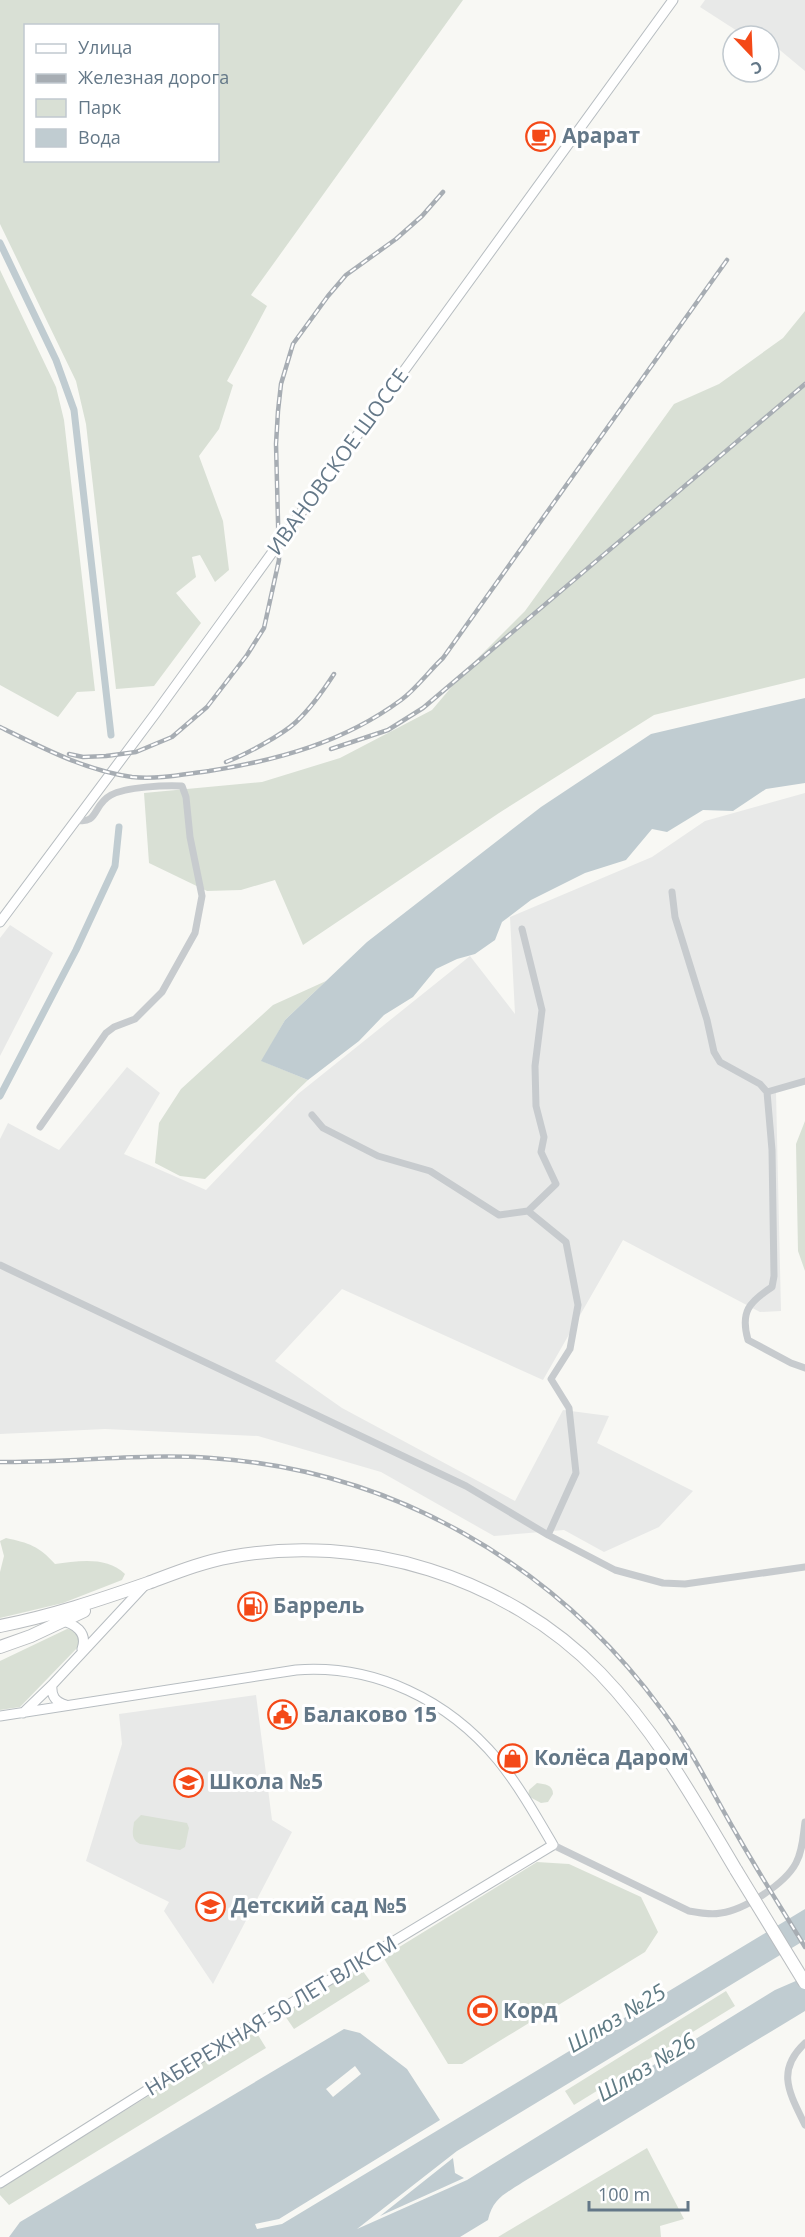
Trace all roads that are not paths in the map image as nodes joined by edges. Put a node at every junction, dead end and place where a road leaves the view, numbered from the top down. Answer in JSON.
{"nodes":[{"id":1,"x":673,"y":0,"type":"edge"},
{"id":2,"x":76,"y":820,"type":"junction"},
{"id":3,"x":672,"y":892,"type":"dead end"},
{"id":4,"x":0,"y":922,"type":"edge"},
{"id":5,"x":522,"y":929,"type":"dead end"},
{"id":6,"x":805,"y":1081,"type":"edge"},
{"id":7,"x":767,"y":1092,"type":"junction"},
{"id":8,"x":312,"y":1115,"type":"dead end"},
{"id":9,"x":40,"y":1127,"type":"dead end"},
{"id":10,"x":528,"y":1212,"type":"junction"},
{"id":11,"x":0,"y":1265,"type":"edge"},
{"id":12,"x":805,"y":1368,"type":"edge"},
{"id":13,"x":548,"y":1535,"type":"junction"},
{"id":14,"x":805,"y":1567,"type":"edge"},
{"id":15,"x":146,"y":1583,"type":"junction"},
{"id":16,"x":56,"y":1616,"type":"junction"},
{"id":17,"x":0,"y":1626,"type":"edge"},
{"id":18,"x":31,"y":1636,"type":"junction"},
{"id":19,"x":0,"y":1647,"type":"edge"},
{"id":20,"x":0,"y":1652,"type":"edge"},
{"id":21,"x":81,"y":1652,"type":"junction"},
{"id":22,"x":52,"y":1685,"type":"junction"},
{"id":23,"x":66,"y":1705,"type":"junction"},
{"id":24,"x":22,"y":1713,"type":"junction"},
{"id":25,"x":0,"y":1716,"type":"edge"},
{"id":26,"x":805,"y":1822,"type":"edge"},
{"id":27,"x":553,"y":1845,"type":"junction"},
{"id":28,"x":805,"y":1983,"type":"edge"},
{"id":29,"x":805,"y":2043,"type":"edge"},
{"id":30,"x":805,"y":2125,"type":"edge"},
{"id":31,"x":0,"y":2183,"type":"edge"}],
"edges":[{"from":1,"to":2,"type":"street","name":"ИВАНОВСКОЕ ШОССЕ"},
{"from":2,"to":4,"type":"street","name":"ИВАНОВСКОЕ ШОССЕ"},
{"from":2,"to":9,"type":"street"},
{"from":3,"to":7,"type":"street"},
{"from":5,"to":10,"type":"street"},
{"from":6,"to":7,"type":"street"},
{"from":7,"to":12,"type":"street"},
{"from":8,"to":10,"type":"street"},
{"from":10,"to":13,"type":"street"},
{"from":11,"to":13,"type":"street"},
{"from":13,"to":14,"type":"street"},
{"from":15,"to":16,"type":"highway"},
{"from":15,"to":21,"type":"street"},
{"from":15,"to":28,"type":"highway","bridge":true},
{"from":16,"to":17,"type":"highway"},
{"from":16,"to":18,"type":"highway"},
{"from":16,"to":21,"type":"street"},
{"from":18,"to":19,"type":"highway"},
{"from":18,"to":20,"type":"street"},
{"from":21,"to":22,"type":"street"},
{"from":22,"to":23,"type":"street"},
{"from":22,"to":24,"type":"street"},
{"from":23,"to":24,"type":"street"},
{"from":23,"to":27,"type":"street"},
{"from":24,"to":25,"type":"street"},
{"from":26,"to":27,"type":"street"},
{"from":27,"to":31,"type":"street","name":"НАБЕРЕЖНАЯ 50 ЛЕТ ВЛКСМ"},
{"from":29,"to":30,"type":"street"}]}
